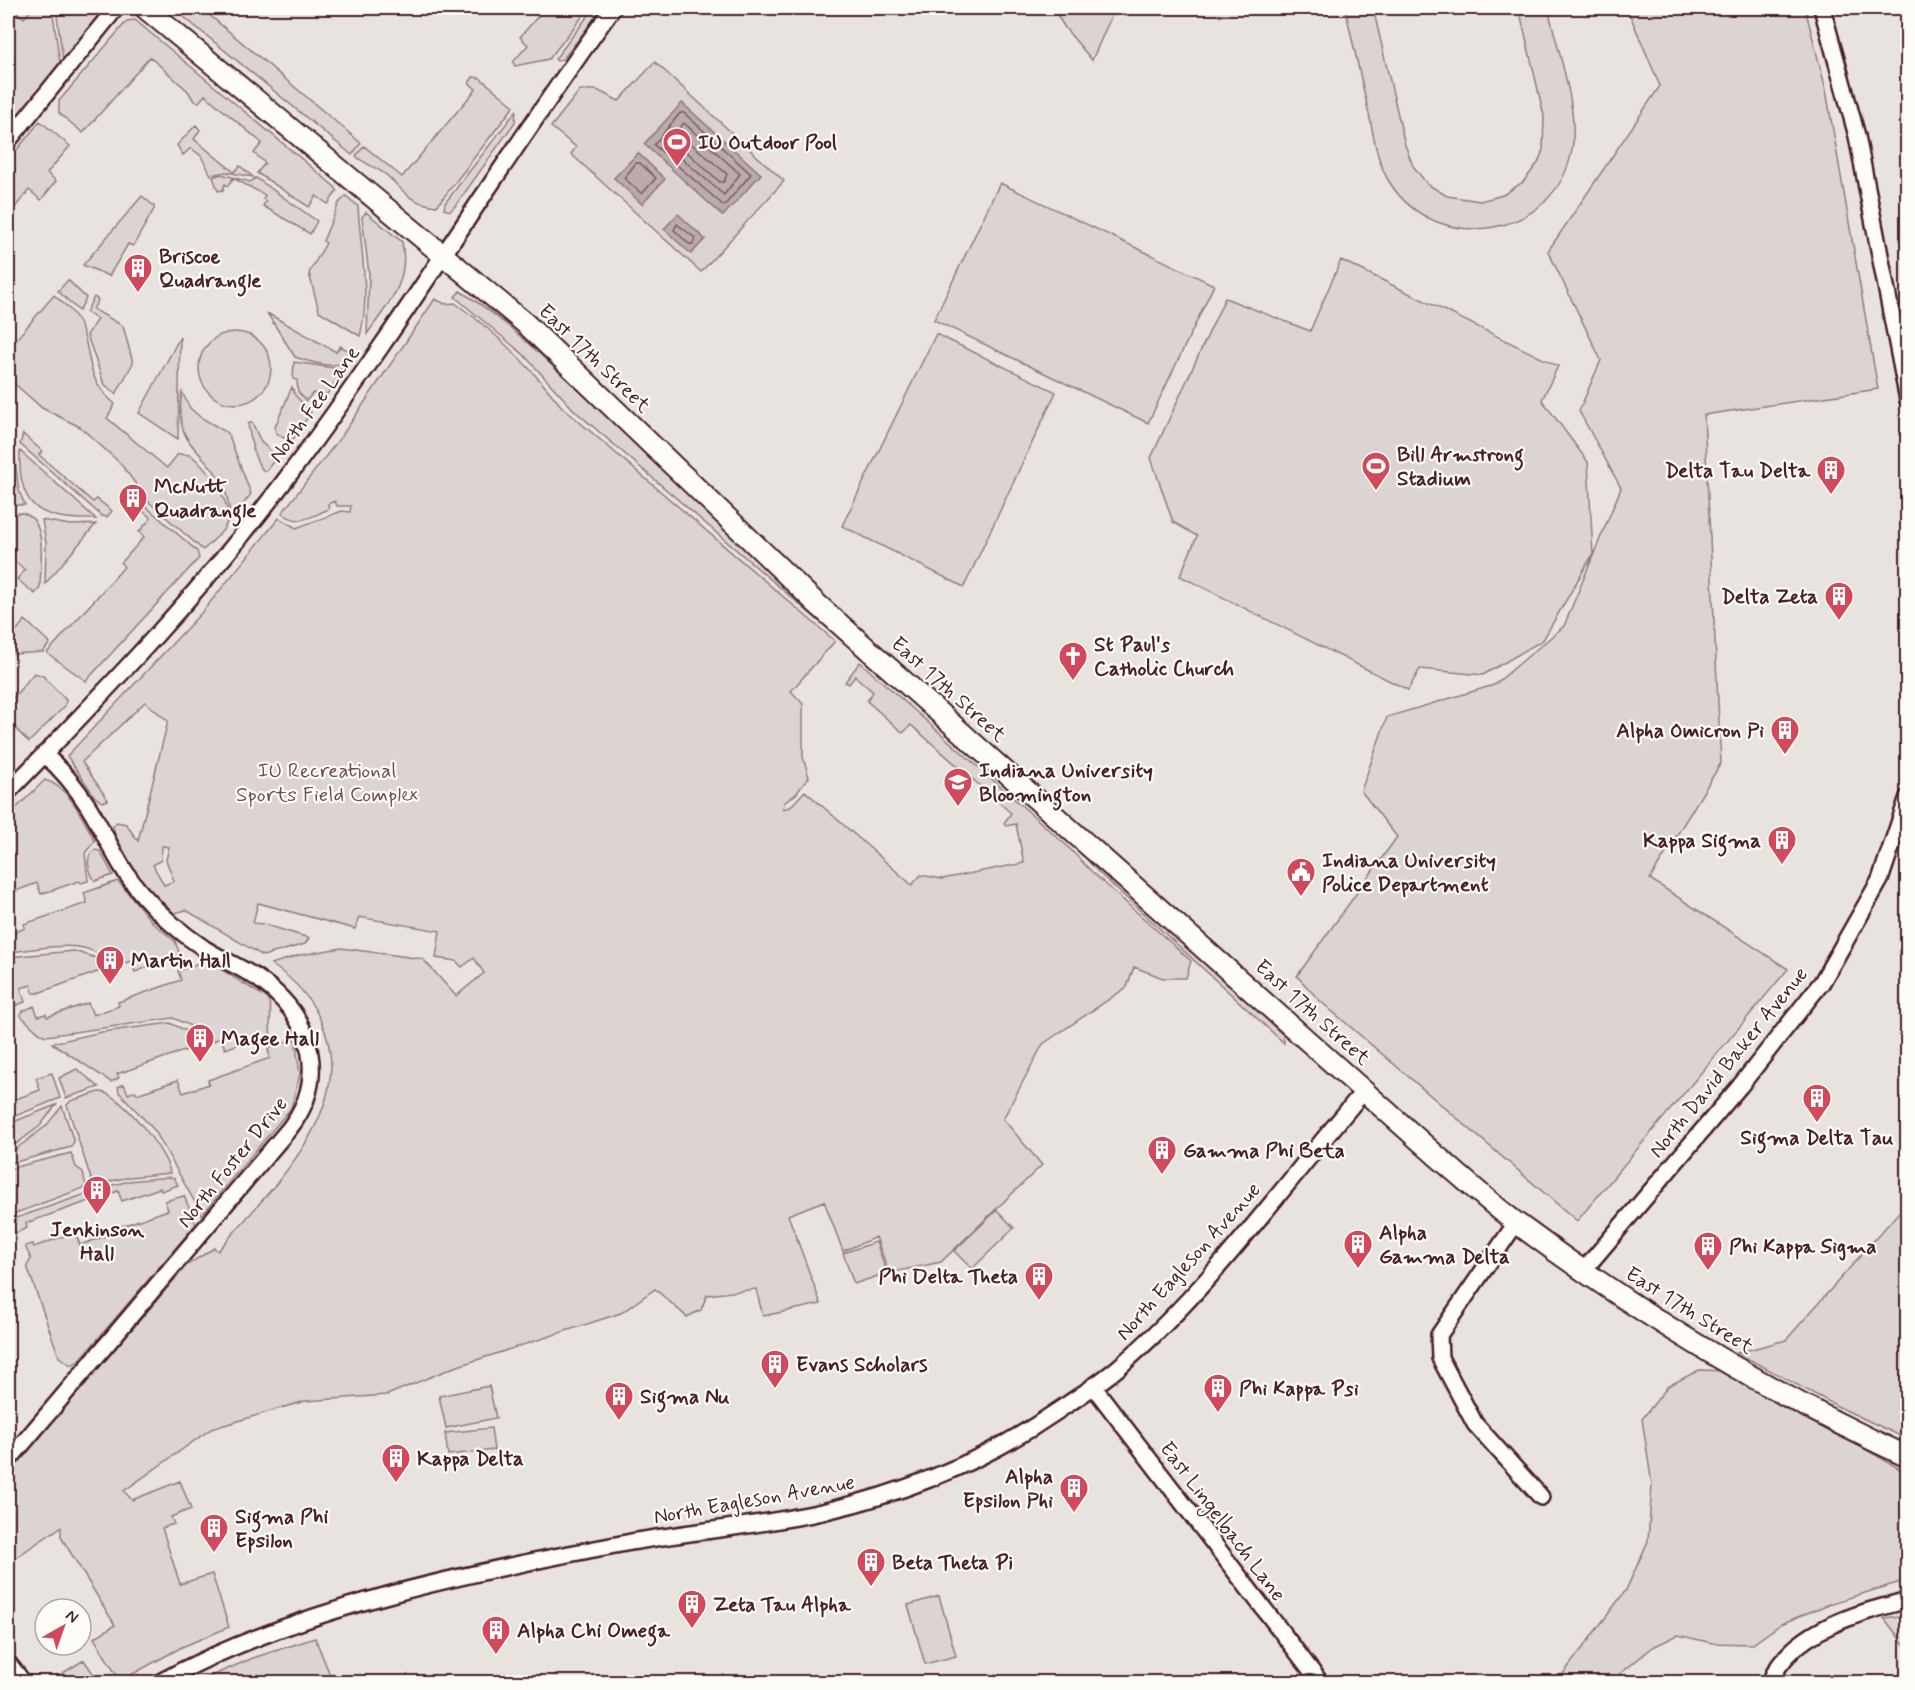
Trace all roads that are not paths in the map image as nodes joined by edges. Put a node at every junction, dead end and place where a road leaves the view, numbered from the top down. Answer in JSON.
{"nodes":[{"id":1,"x":116,"y":8,"type":"edge"},
{"id":2,"x":145,"y":8,"type":"edge"},
{"id":3,"x":613,"y":8,"type":"edge"},
{"id":4,"x":1822,"y":8,"type":"edge"},
{"id":5,"x":8,"y":141,"type":"edge"},
{"id":6,"x":442,"y":254,"type":"junction"},
{"id":7,"x":1908,"y":400,"type":"edge"},
{"id":8,"x":44,"y":754,"type":"junction"},
{"id":9,"x":8,"y":792,"type":"edge"},
{"id":10,"x":1908,"y":796,"type":"edge"},
{"id":11,"x":1364,"y":1091,"type":"junction"},
{"id":12,"x":1516,"y":1223,"type":"junction"},
{"id":13,"x":1583,"y":1271,"type":"junction"},
{"id":14,"x":1093,"y":1386,"type":"junction"},
{"id":15,"x":1908,"y":1457,"type":"edge"},
{"id":16,"x":8,"y":1461,"type":"edge"},
{"id":17,"x":1541,"y":1497,"type":"dead end"},
{"id":18,"x":1908,"y":1600,"type":"edge"},
{"id":19,"x":8,"y":1663,"type":"edge"},
{"id":20,"x":23,"y":1683,"type":"edge"},
{"id":21,"x":160,"y":1683,"type":"edge"},
{"id":22,"x":1320,"y":1683,"type":"edge"},
{"id":23,"x":1770,"y":1683,"type":"edge"}],
"edges":[{"from":1,"to":5,"type":"street"},
{"from":2,"to":6,"type":"main road","name":"East 17th Street"},
{"from":3,"to":6,"type":"street","name":"North Fee Lane"},
{"from":4,"to":7,"type":"street"},
{"from":6,"to":8,"type":"street","name":"North Fee Lane"},
{"from":6,"to":11,"type":"main road","name":"East 17th Street"},
{"from":8,"to":9,"type":"street","name":"North Fee Lane"},
{"from":8,"to":16,"type":"street","name":"North Foster Drive"},
{"from":10,"to":13,"type":"street","name":"North David Baker Avenue"},
{"from":11,"to":12,"type":"main road","name":"East 17th Street"},
{"from":11,"to":14,"type":"street","name":"North Eagleson Avenue"},
{"from":12,"to":13,"type":"main road","name":"East 17th Street"},
{"from":12,"to":17,"type":"street"},
{"from":13,"to":15,"type":"main road","name":"East 17th Street"},
{"from":14,"to":21,"type":"street","name":"North Eagleson Avenue"},
{"from":14,"to":22,"type":"street","name":"East Lingelbach Lane"},
{"from":18,"to":23,"type":"street"},
{"from":19,"to":20,"type":"street"}]}
